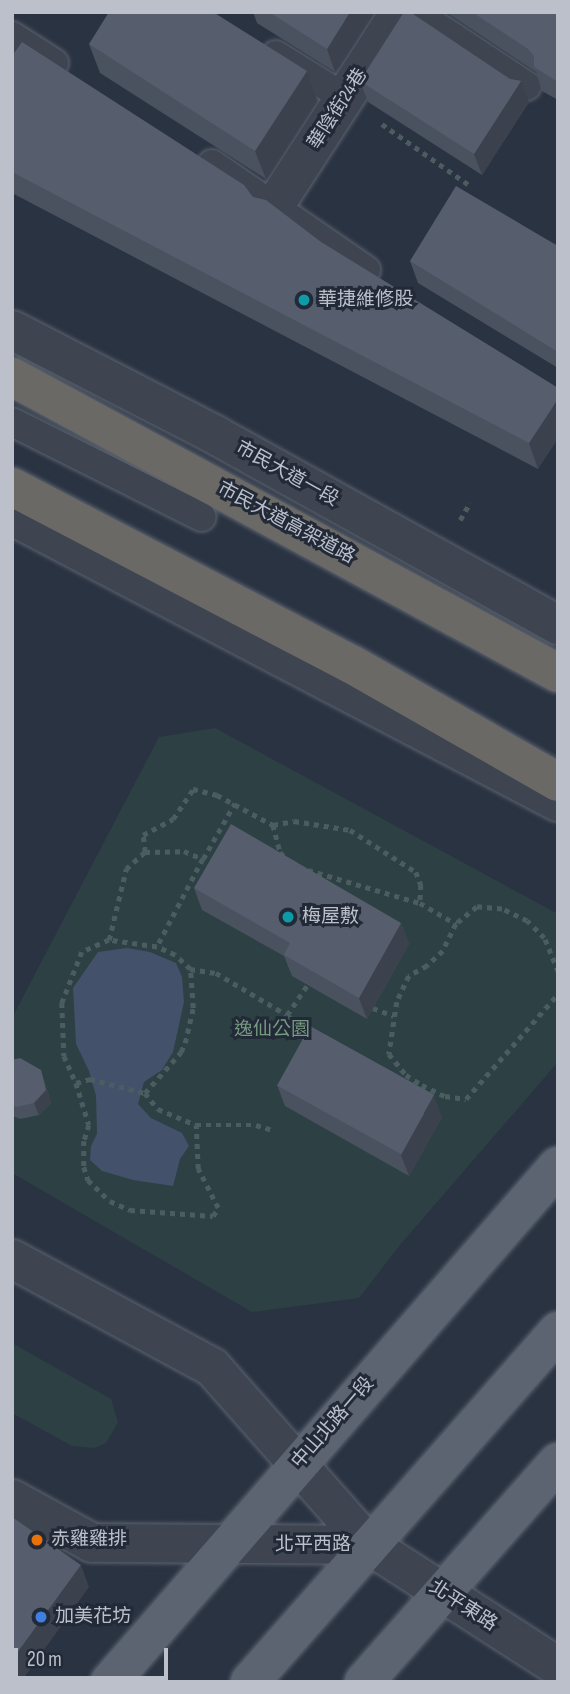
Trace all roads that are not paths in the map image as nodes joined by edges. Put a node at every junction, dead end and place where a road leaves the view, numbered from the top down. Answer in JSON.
{"nodes":[{"id":1,"x":401,"y":12,"type":"edge"},
{"id":2,"x":415,"y":12,"type":"edge"},
{"id":3,"x":12,"y":36,"type":"edge"},
{"id":4,"x":254,"y":41,"type":"edge"},
{"id":5,"x":81,"y":80,"type":"edge"},
{"id":6,"x":527,"y":86,"type":"dead end"},
{"id":7,"x":345,"y":98,"type":"junction"},
{"id":8,"x":184,"y":146,"type":"edge"},
{"id":9,"x":275,"y":205,"type":"junction"},
{"id":10,"x":385,"y":282,"type":"edge"},
{"id":11,"x":12,"y":330,"type":"edge"},
{"id":12,"x":12,"y":377,"type":"edge"},
{"id":13,"x":12,"y":422,"type":"edge"},
{"id":14,"x":12,"y":487,"type":"edge"},
{"id":15,"x":12,"y":516,"type":"edge"},
{"id":16,"x":202,"y":517,"type":"dead end"},
{"id":17,"x":558,"y":625,"type":"edge"},
{"id":18,"x":558,"y":673,"type":"edge"},
{"id":19,"x":558,"y":782,"type":"edge"},
{"id":20,"x":558,"y":802,"type":"edge"},
{"id":21,"x":558,"y":1166,"type":"edge"},
{"id":22,"x":12,"y":1259,"type":"edge"},
{"id":23,"x":558,"y":1331,"type":"edge"},
{"id":24,"x":558,"y":1461,"type":"edge"},
{"id":25,"x":298,"y":1463,"type":"junction"},
{"id":26,"x":12,"y":1499,"type":"edge"},
{"id":27,"x":230,"y":1544,"type":"junction"},
{"id":28,"x":369,"y":1545,"type":"junction"},
{"id":29,"x":441,"y":1592,"type":"junction"},
{"id":30,"x":558,"y":1667,"type":"edge"},
{"id":31,"x":110,"y":1682,"type":"edge"},
{"id":32,"x":250,"y":1682,"type":"edge"},
{"id":33,"x":364,"y":1682,"type":"edge"}],
"edges":[{"from":1,"to":7,"type":"street","name":"華陰街24巷"},
{"from":2,"to":6,"type":"lane"},
{"from":3,"to":5,"type":"lane"},
{"from":4,"to":7,"type":"lane"},
{"from":7,"to":9,"type":"street","name":"華陰街24巷"},
{"from":8,"to":9,"type":"lane"},
{"from":9,"to":10,"type":"lane"},
{"from":11,"to":17,"type":"street","name":"市民大道一段"},
{"from":12,"to":18,"type":"highway","name":"市民大道高架道路"},
{"from":13,"to":16,"type":"lane"},
{"from":14,"to":19,"type":"highway"},
{"from":15,"to":20,"type":"street"},
{"from":21,"to":25,"type":"main road","name":"中山北路一段"},
{"from":22,"to":25,"type":"street","name":"北平西路"},
{"from":23,"to":28,"type":"main road"},
{"from":24,"to":29,"type":"main road"},
{"from":25,"to":27,"type":"main road","name":"中山北路一段"},
{"from":25,"to":28,"type":"street","name":"北平西路"},
{"from":26,"to":27,"type":"street","name":"北平西路"},
{"from":27,"to":28,"type":"street","name":"北平西路"},
{"from":27,"to":31,"type":"main road","name":"中山北路一段"},
{"from":28,"to":29,"type":"street","name":"北平東路"},
{"from":28,"to":32,"type":"main road"},
{"from":29,"to":30,"type":"street","name":"北平東路"},
{"from":29,"to":33,"type":"main road"}]}
